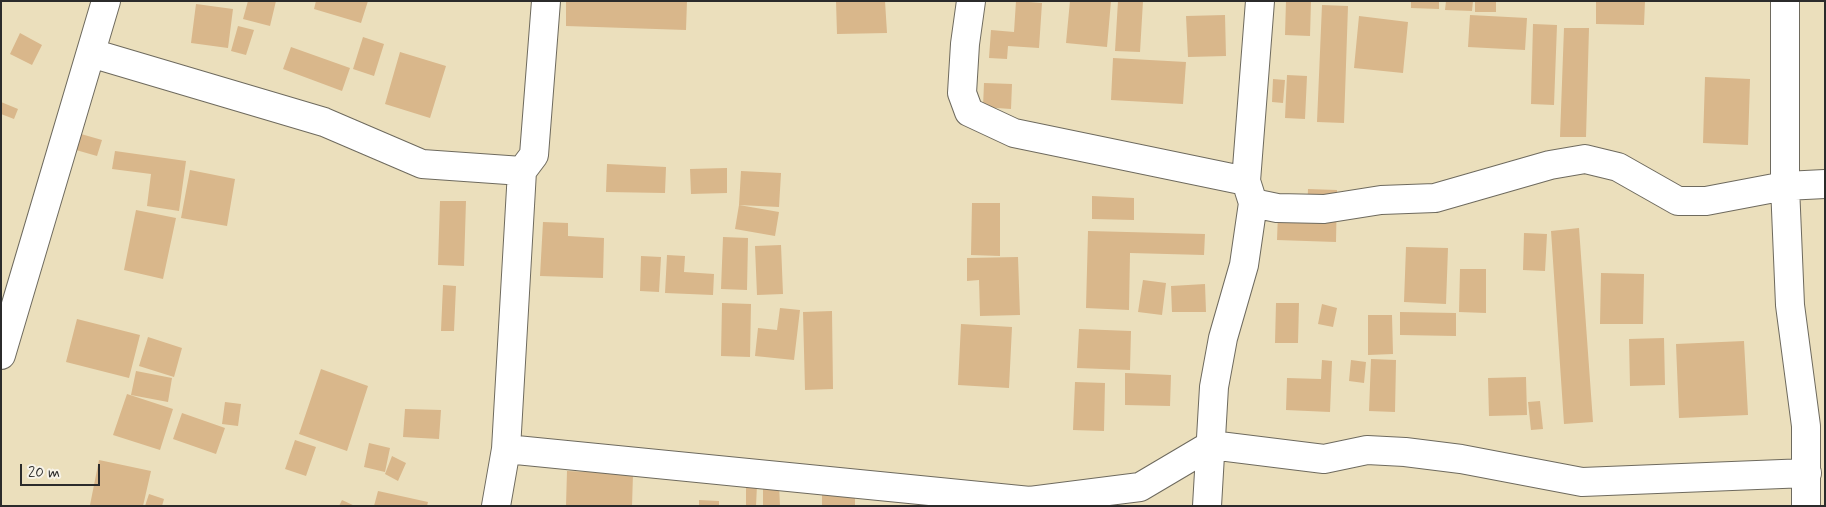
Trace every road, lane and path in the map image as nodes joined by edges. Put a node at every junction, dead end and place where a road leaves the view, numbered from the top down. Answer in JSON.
{"nodes":[{"id":1,"x":106,"y":1,"type":"edge"},
{"id":2,"x":546,"y":1,"type":"edge"},
{"id":3,"x":971,"y":1,"type":"edge"},
{"id":4,"x":1260,"y":1,"type":"edge"},
{"id":5,"x":1785,"y":1,"type":"edge"},
{"id":6,"x":91,"y":53,"type":"junction"},
{"id":7,"x":522,"y":171,"type":"junction"},
{"id":8,"x":1825,"y":184,"type":"edge"},
{"id":9,"x":1785,"y":186,"type":"junction"},
{"id":10,"x":1250,"y":192,"type":"junction"},
{"id":11,"x":3,"y":343,"type":"edge"},
{"id":12,"x":1211,"y":446,"type":"junction"},
{"id":13,"x":506,"y":449,"type":"junction"},
{"id":14,"x":1807,"y":473,"type":"junction"},
{"id":15,"x":1030,"y":503,"type":"edge"},
{"id":16,"x":496,"y":506,"type":"edge"},
{"id":17,"x":1207,"y":506,"type":"edge"},
{"id":18,"x":1806,"y":506,"type":"edge"}],
"edges":[{"from":1,"to":6,"type":"street"},
{"from":2,"to":7,"type":"street"},
{"from":3,"to":10,"type":"street"},
{"from":4,"to":10,"type":"street"},
{"from":5,"to":9,"type":"street"},
{"from":6,"to":7,"type":"street"},
{"from":6,"to":11,"type":"street"},
{"from":7,"to":13,"type":"street"},
{"from":8,"to":9,"type":"street"},
{"from":9,"to":10,"type":"street"},
{"from":9,"to":14,"type":"street"},
{"from":10,"to":12,"type":"street"},
{"from":12,"to":14,"type":"street"},
{"from":12,"to":15,"type":"street"},
{"from":12,"to":17,"type":"street"},
{"from":13,"to":15,"type":"street"},
{"from":13,"to":16,"type":"street"},
{"from":14,"to":18,"type":"street"}]}
